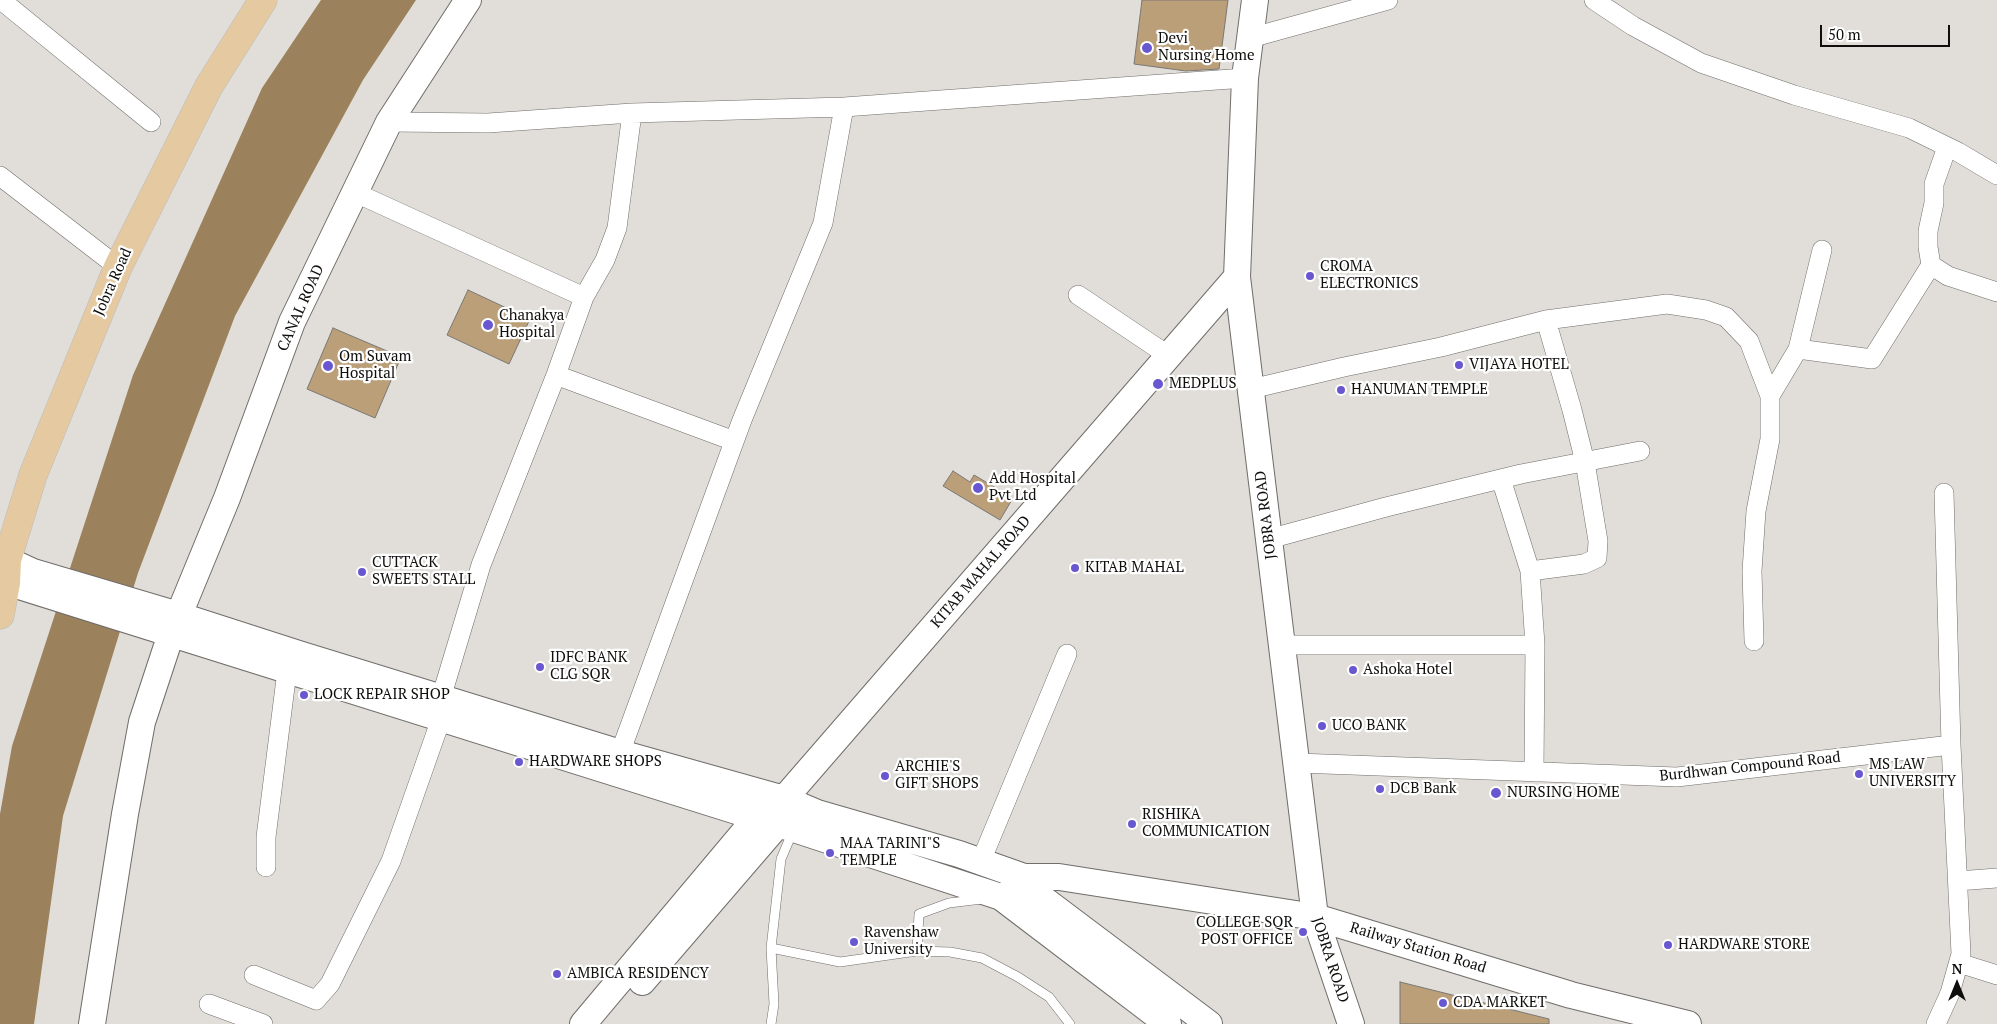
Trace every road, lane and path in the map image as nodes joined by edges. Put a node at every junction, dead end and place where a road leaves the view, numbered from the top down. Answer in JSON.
{"nodes":[{"id":1,"x":1,"y":0,"type":"edge"},
{"id":2,"x":263,"y":0,"type":"edge"},
{"id":3,"x":468,"y":0,"type":"edge"},
{"id":4,"x":1255,"y":0,"type":"edge"},
{"id":5,"x":1388,"y":0,"type":"edge"},
{"id":6,"x":1594,"y":0,"type":"edge"},
{"id":7,"x":1250,"y":38,"type":"junction"},
{"id":8,"x":1245,"y":78,"type":"junction"},
{"id":9,"x":844,"y":108,"type":"junction"},
{"id":10,"x":632,"y":113,"type":"junction"},
{"id":11,"x":151,"y":122,"type":"dead end"},
{"id":12,"x":390,"y":122,"type":"junction"},
{"id":13,"x":1947,"y":147,"type":"junction"},
{"id":14,"x":1997,"y":175,"type":"edge"},
{"id":15,"x":0,"y":176,"type":"edge"},
{"id":16,"x":356,"y":193,"type":"junction"},
{"id":17,"x":1822,"y":250,"type":"dead end"},
{"id":18,"x":1931,"y":265,"type":"junction"},
{"id":19,"x":118,"y":266,"type":"junction"},
{"id":20,"x":1238,"y":277,"type":"junction"},
{"id":21,"x":1997,"y":292,"type":"edge"},
{"id":22,"x":1078,"y":295,"type":"dead end"},
{"id":23,"x":584,"y":297,"type":"junction"},
{"id":24,"x":1546,"y":320,"type":"junction"},
{"id":25,"x":1798,"y":349,"type":"junction"},
{"id":26,"x":1169,"y":356,"type":"junction"},
{"id":27,"x":556,"y":375,"type":"junction"},
{"id":28,"x":1251,"y":389,"type":"junction"},
{"id":29,"x":1770,"y":396,"type":"junction"},
{"id":30,"x":734,"y":441,"type":"junction"},
{"id":31,"x":1640,"y":451,"type":"dead end"},
{"id":32,"x":1585,"y":462,"type":"junction"},
{"id":33,"x":1501,"y":479,"type":"junction"},
{"id":34,"x":1944,"y":493,"type":"dead end"},
{"id":35,"x":1269,"y":539,"type":"junction"},
{"id":36,"x":1530,"y":571,"type":"junction"},
{"id":37,"x":12,"y":574,"type":"edge"},
{"id":38,"x":0,"y":615,"type":"edge"},
{"id":39,"x":168,"y":623,"type":"junction"},
{"id":40,"x":1754,"y":641,"type":"dead end"},
{"id":41,"x":1282,"y":645,"type":"junction"},
{"id":42,"x":1534,"y":646,"type":"junction"},
{"id":43,"x":1067,"y":654,"type":"dead end"},
{"id":44,"x":288,"y":671,"type":"junction"},
{"id":45,"x":441,"y":708,"type":"junction"},
{"id":46,"x":1951,"y":745,"type":"junction"},
{"id":47,"x":620,"y":753,"type":"junction"},
{"id":48,"x":1297,"y":763,"type":"junction"},
{"id":49,"x":1534,"y":772,"type":"junction"},
{"id":50,"x":784,"y":799,"type":"junction"},
{"id":51,"x":776,"y":824,"type":"junction"},
{"id":52,"x":981,"y":861,"type":"junction"},
{"id":53,"x":266,"y":867,"type":"dead end"},
{"id":54,"x":1024,"y":878,"type":"junction"},
{"id":55,"x":1997,"y":878,"type":"edge"},
{"id":56,"x":1958,"y":882,"type":"junction"},
{"id":57,"x":1001,"y":897,"type":"junction"},
{"id":58,"x":1315,"y":917,"type":"junction"},
{"id":59,"x":771,"y":948,"type":"junction"},
{"id":60,"x":917,"y":951,"type":"junction"},
{"id":61,"x":1958,"y":963,"type":"junction"},
{"id":62,"x":254,"y":975,"type":"dead end"},
{"id":63,"x":1997,"y":975,"type":"edge"},
{"id":64,"x":209,"y":1004,"type":"dead end"},
{"id":65,"x":92,"y":1024,"type":"edge"},
{"id":66,"x":263,"y":1024,"type":"edge"},
{"id":67,"x":583,"y":1024,"type":"edge"},
{"id":68,"x":606,"y":1024,"type":"edge"},
{"id":69,"x":771,"y":1024,"type":"edge"},
{"id":70,"x":1070,"y":1024,"type":"edge"},
{"id":71,"x":1168,"y":1024,"type":"edge"},
{"id":72,"x":1209,"y":1024,"type":"edge"},
{"id":73,"x":1351,"y":1024,"type":"edge"},
{"id":74,"x":1688,"y":1024,"type":"edge"},
{"id":75,"x":1936,"y":1024,"type":"edge"}],
"edges":[{"from":1,"to":11,"type":"street"},
{"from":2,"to":19,"type":"main road","name":"Jobra Road"},
{"from":3,"to":12,"type":"main road","name":"CANAL ROAD"},
{"from":4,"to":7,"type":"main road","name":"JOBRA ROAD"},
{"from":5,"to":7,"type":"street"},
{"from":6,"to":13,"type":"street"},
{"from":7,"to":8,"type":"main road","name":"JOBRA ROAD"},
{"from":8,"to":9,"type":"street"},
{"from":8,"to":20,"type":"main road","name":"JOBRA ROAD"},
{"from":9,"to":10,"type":"street"},
{"from":9,"to":30,"type":"street"},
{"from":10,"to":12,"type":"street"},
{"from":10,"to":23,"type":"street"},
{"from":12,"to":16,"type":"main road","name":"CANAL ROAD"},
{"from":13,"to":14,"type":"street"},
{"from":13,"to":18,"type":"street"},
{"from":15,"to":19,"type":"street"},
{"from":16,"to":23,"type":"street"},
{"from":16,"to":39,"type":"main road","name":"CANAL ROAD"},
{"from":17,"to":25,"type":"street"},
{"from":18,"to":21,"type":"street"},
{"from":18,"to":25,"type":"street"},
{"from":19,"to":37,"type":"main road","name":"Jobra Road"},
{"from":20,"to":26,"type":"main road","name":"KITAB MAHAL ROAD"},
{"from":20,"to":28,"type":"main road","name":"JOBRA ROAD"},
{"from":22,"to":26,"type":"street"},
{"from":23,"to":27,"type":"street"},
{"from":24,"to":28,"type":"street"},
{"from":24,"to":29,"type":"street"},
{"from":24,"to":32,"type":"street"},
{"from":25,"to":29,"type":"street"},
{"from":26,"to":50,"type":"main road","name":"KITAB MAHAL ROAD"},
{"from":27,"to":30,"type":"street"},
{"from":27,"to":45,"type":"street"},
{"from":28,"to":35,"type":"main road","name":"JOBRA ROAD"},
{"from":29,"to":40,"type":"street"},
{"from":30,"to":47,"type":"street"},
{"from":31,"to":32,"type":"street"},
{"from":32,"to":33,"type":"street"},
{"from":32,"to":36,"type":"street"},
{"from":33,"to":35,"type":"street"},
{"from":33,"to":36,"type":"street"},
{"from":34,"to":46,"type":"street"},
{"from":35,"to":41,"type":"main road","name":"JOBRA ROAD"},
{"from":36,"to":42,"type":"street"},
{"from":37,"to":38,"type":"main road"},
{"from":37,"to":39,"type":"main road"},
{"from":39,"to":44,"type":"main road"},
{"from":39,"to":45,"type":"main road"},
{"from":39,"to":65,"type":"main road","name":"CANAL ROAD"},
{"from":41,"to":42,"type":"street"},
{"from":41,"to":48,"type":"main road","name":"JOBRA ROAD"},
{"from":42,"to":49,"type":"street"},
{"from":43,"to":52,"type":"street"},
{"from":44,"to":45,"type":"main road"},
{"from":44,"to":53,"type":"street"},
{"from":45,"to":47,"type":"main road"},
{"from":45,"to":51,"type":"main road"},
{"from":45,"to":62,"type":"street"},
{"from":46,"to":49,"type":"street","name":"Burdhwan Compound Road"},
{"from":46,"to":56,"type":"street"},
{"from":47,"to":50,"type":"main road"},
{"from":48,"to":49,"type":"street","name":"Burdhwan Compound Road"},
{"from":48,"to":58,"type":"main road","name":"JOBRA ROAD"},
{"from":50,"to":51,"type":"main road","name":"KITAB MAHAL ROAD"},
{"from":50,"to":52,"type":"main road"},
{"from":51,"to":57,"type":"main road"},
{"from":51,"to":59,"type":"lane"},
{"from":51,"to":67,"type":"main road"},
{"from":51,"to":68,"type":"main road"},
{"from":52,"to":54,"type":"main road"},
{"from":54,"to":57,"type":"main road"},
{"from":54,"to":58,"type":"main road","name":"Railway Station Road"},
{"from":54,"to":72,"type":"main road"},
{"from":55,"to":56,"type":"street"},
{"from":56,"to":61,"type":"street"},
{"from":57,"to":60,"type":"lane"},
{"from":57,"to":71,"type":"main road"},
{"from":58,"to":73,"type":"main road","name":"JOBRA ROAD"},
{"from":58,"to":74,"type":"main road","name":"Railway Station Road"},
{"from":59,"to":60,"type":"lane"},
{"from":59,"to":69,"type":"lane"},
{"from":60,"to":70,"type":"lane"},
{"from":61,"to":63,"type":"street"},
{"from":61,"to":75,"type":"street"},
{"from":64,"to":66,"type":"street"}]}
